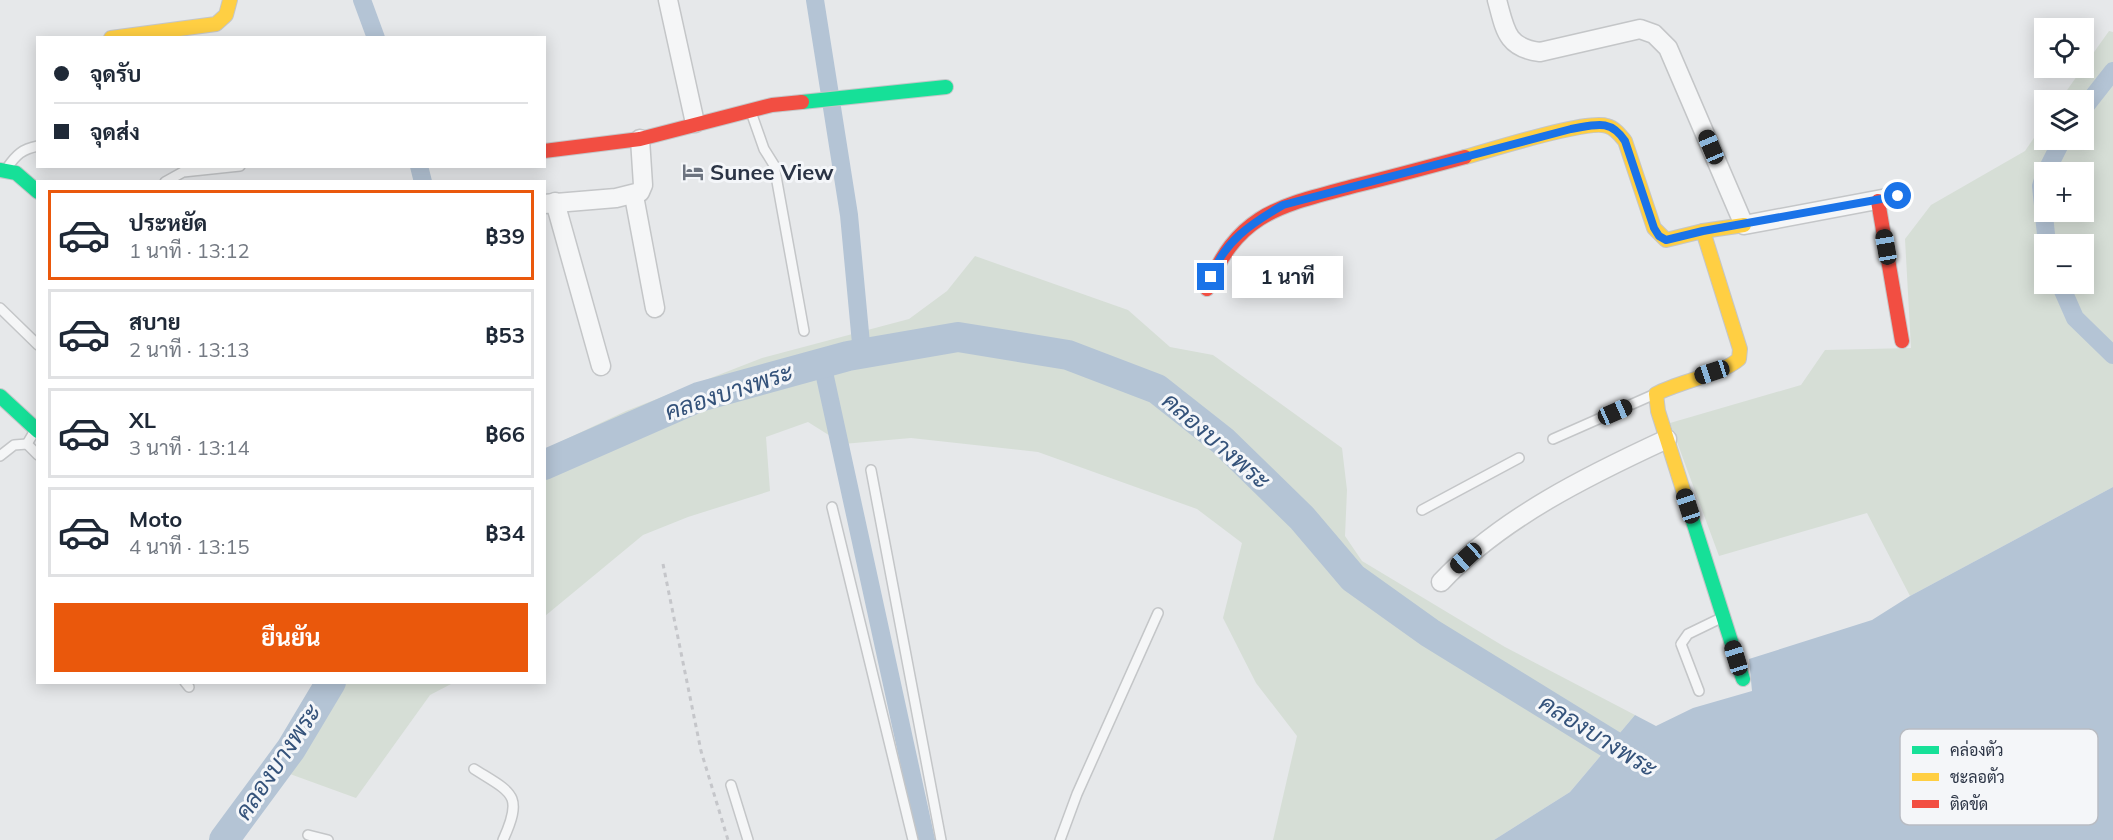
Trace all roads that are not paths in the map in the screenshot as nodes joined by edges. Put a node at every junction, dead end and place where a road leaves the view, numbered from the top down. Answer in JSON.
{"nodes":[{"id":1,"x":230,"y":0,"type":"edge"},
{"id":2,"x":668,"y":0,"type":"edge"},
{"id":3,"x":1497,"y":0,"type":"edge"},
{"id":4,"x":126,"y":36,"type":"edge"},
{"id":5,"x":946,"y":87,"type":"dead end"},
{"id":6,"x":750,"y":109,"type":"junction"},
{"id":7,"x":695,"y":123,"type":"junction"},
{"id":8,"x":640,"y":139,"type":"junction"},
{"id":9,"x":36,"y":146,"type":"edge"},
{"id":10,"x":546,"y":151,"type":"edge"},
{"id":11,"x":221,"y":168,"type":"edge"},
{"id":12,"x":3,"y":170,"type":"edge"},
{"id":13,"x":169,"y":180,"type":"edge"},
{"id":14,"x":36,"y":190,"type":"edge"},
{"id":15,"x":634,"y":196,"type":"junction"},
{"id":16,"x":1898,"y":196,"type":"dead end"},
{"id":17,"x":1878,"y":201,"type":"junction"},
{"id":18,"x":550,"y":203,"type":"edge"},
{"id":19,"x":1744,"y":225,"type":"junction"},
{"id":20,"x":1703,"y":231,"type":"junction"},
{"id":21,"x":1207,"y":289,"type":"dead end"},
{"id":22,"x":0,"y":308,"type":"edge"},
{"id":23,"x":654,"y":308,"type":"dead end"},
{"id":24,"x":804,"y":331,"type":"dead end"},
{"id":25,"x":1902,"y":341,"type":"dead end"},
{"id":26,"x":36,"y":343,"type":"edge"},
{"id":27,"x":601,"y":366,"type":"dead end"},
{"id":28,"x":1656,"y":394,"type":"junction"},
{"id":29,"x":0,"y":396,"type":"edge"},
{"id":30,"x":36,"y":429,"type":"edge"},
{"id":31,"x":36,"y":431,"type":"edge"},
{"id":32,"x":1553,"y":439,"type":"dead end"},
{"id":33,"x":1667,"y":439,"type":"junction"},
{"id":34,"x":27,"y":444,"type":"junction"},
{"id":35,"x":36,"y":453,"type":"edge"},
{"id":36,"x":0,"y":456,"type":"edge"},
{"id":37,"x":1519,"y":458,"type":"dead end"},
{"id":38,"x":872,"y":470,"type":"dead end"},
{"id":39,"x":832,"y":507,"type":"dead end"},
{"id":40,"x":1422,"y":510,"type":"dead end"},
{"id":41,"x":1442,"y":582,"type":"dead end"},
{"id":42,"x":1158,"y":613,"type":"dead end"},
{"id":43,"x":1723,"y":617,"type":"junction"},
{"id":44,"x":1743,"y":679,"type":"dead end"},
{"id":45,"x":1699,"y":691,"type":"dead end"},
{"id":46,"x":474,"y":769,"type":"dead end"},
{"id":47,"x":731,"y":785,"type":"dead end"},
{"id":48,"x":308,"y":835,"type":"dead end"},
{"id":49,"x":328,"y":840,"type":"edge"},
{"id":50,"x":503,"y":840,"type":"edge"},
{"id":51,"x":748,"y":840,"type":"edge"},
{"id":52,"x":913,"y":840,"type":"edge"},
{"id":53,"x":941,"y":840,"type":"edge"},
{"id":54,"x":1060,"y":840,"type":"edge"}],
"edges":[{"from":1,"to":4,"type":"street"},
{"from":2,"to":7,"type":"street"},
{"from":3,"to":19,"type":"street"},
{"from":5,"to":6,"type":"street"},
{"from":6,"to":7,"type":"street"},
{"from":6,"to":24,"type":"lane"},
{"from":7,"to":8,"type":"street"},
{"from":8,"to":10,"type":"street"},
{"from":8,"to":15,"type":"street"},
{"from":9,"to":12,"type":"lane"},
{"from":11,"to":13,"type":"lane"},
{"from":12,"to":14,"type":"street"},
{"from":15,"to":18,"type":"street"},
{"from":15,"to":23,"type":"street"},
{"from":16,"to":17,"type":"street"},
{"from":17,"to":19,"type":"street"},
{"from":17,"to":25,"type":"street"},
{"from":18,"to":27,"type":"street"},
{"from":19,"to":20,"type":"street"},
{"from":20,"to":21,"type":"street"},
{"from":20,"to":28,"type":"street"},
{"from":22,"to":26,"type":"lane"},
{"from":28,"to":32,"type":"lane"},
{"from":28,"to":33,"type":"street"},
{"from":29,"to":30,"type":"street"},
{"from":31,"to":34,"type":"lane"},
{"from":33,"to":41,"type":"street"},
{"from":33,"to":43,"type":"street"},
{"from":34,"to":35,"type":"lane"},
{"from":34,"to":36,"type":"lane"},
{"from":37,"to":40,"type":"lane"},
{"from":38,"to":53,"type":"lane"},
{"from":39,"to":52,"type":"lane"},
{"from":42,"to":54,"type":"lane"},
{"from":43,"to":44,"type":"street"},
{"from":43,"to":45,"type":"lane"},
{"from":46,"to":50,"type":"lane"},
{"from":47,"to":51,"type":"lane"},
{"from":48,"to":49,"type":"lane"}]}
